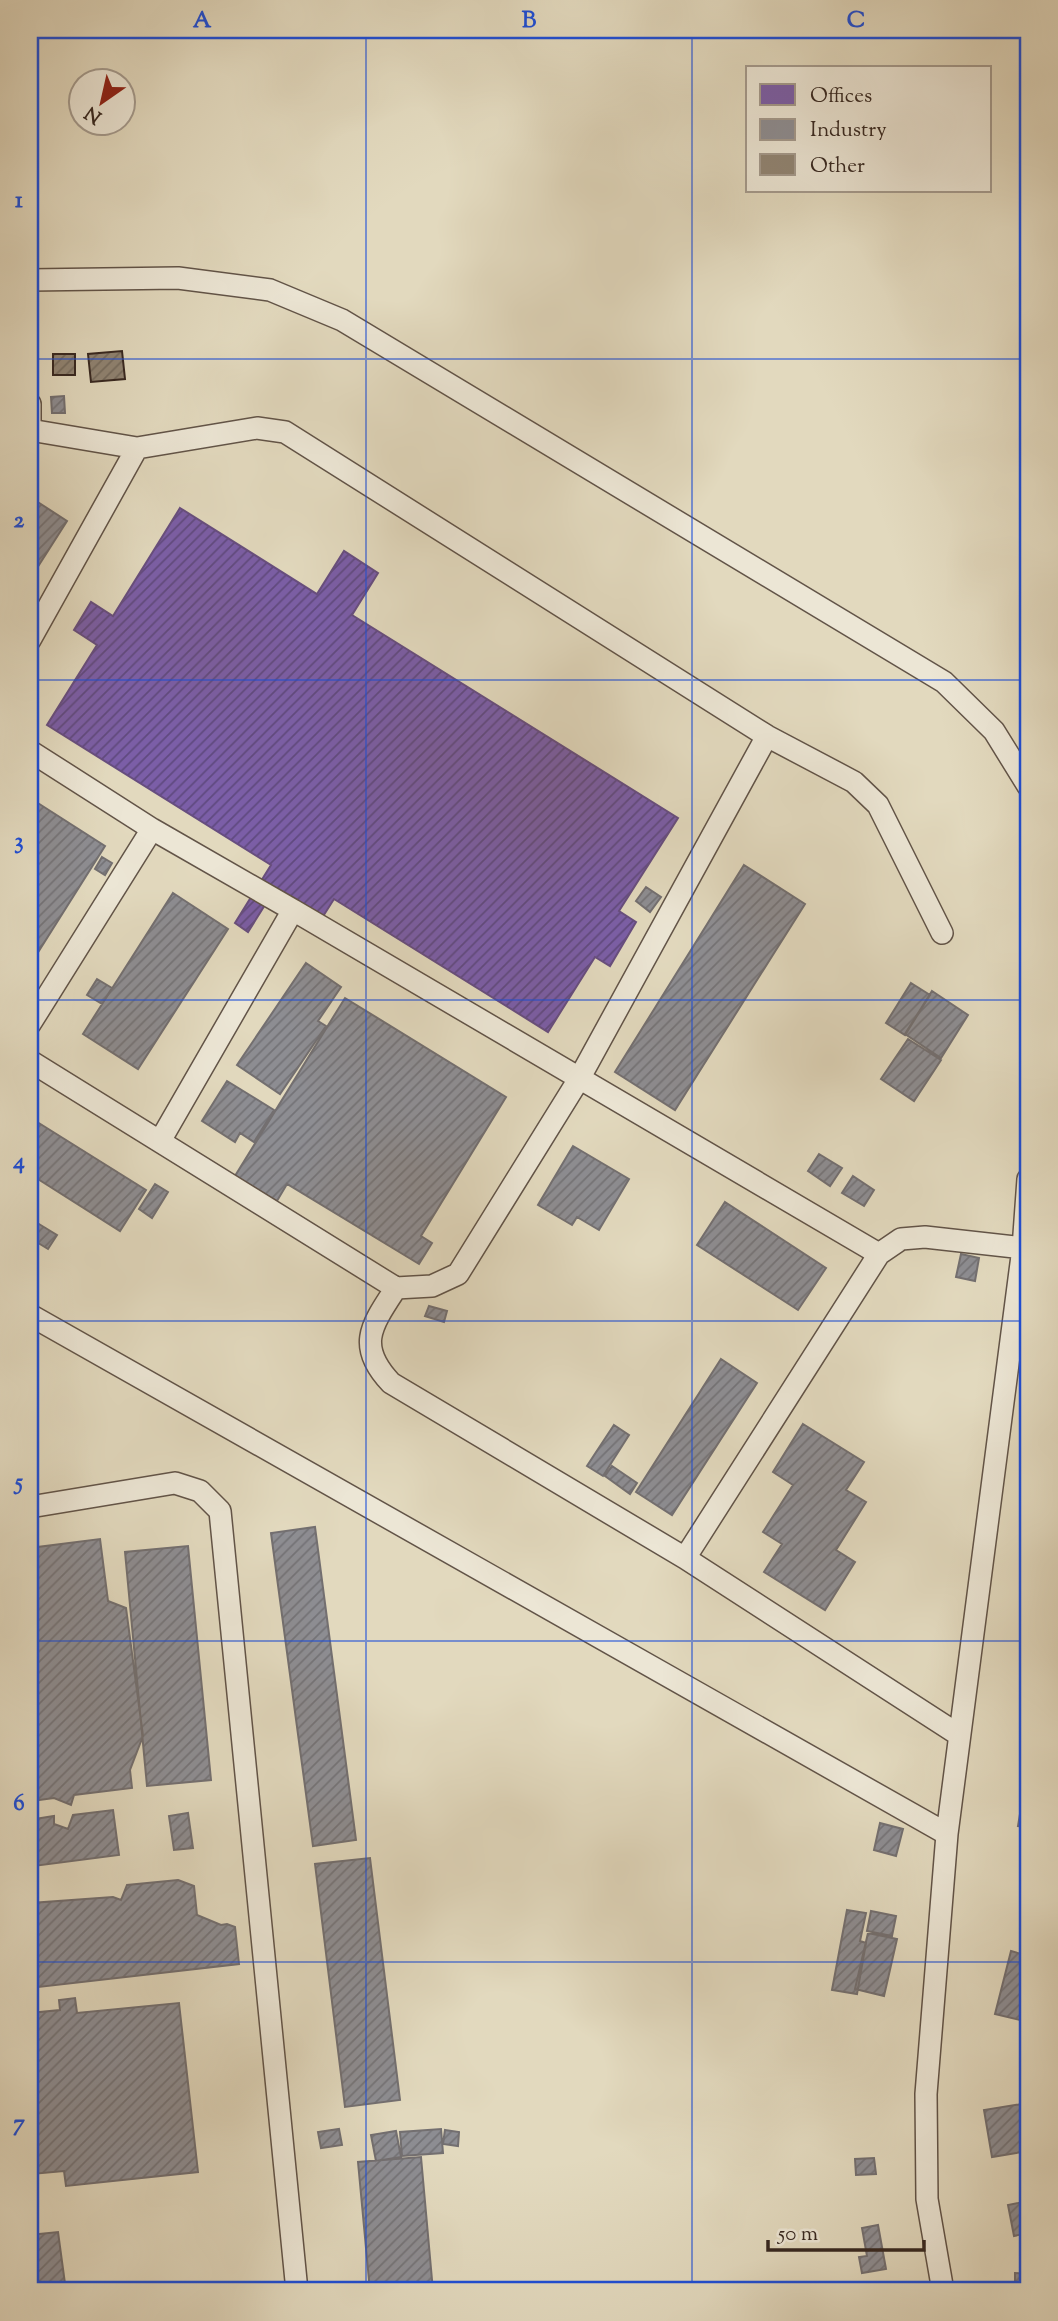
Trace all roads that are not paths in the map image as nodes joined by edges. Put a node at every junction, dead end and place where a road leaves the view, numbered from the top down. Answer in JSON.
{"nodes":[{"id":1,"x":30,"y":281,"type":"edge"},
{"id":2,"x":30,"y":404,"type":"edge"},
{"id":3,"x":30,"y":430,"type":"edge"},
{"id":4,"x":137,"y":448,"type":"junction"},
{"id":5,"x":30,"y":640,"type":"edge"},
{"id":6,"x":767,"y":736,"type":"junction"},
{"id":7,"x":30,"y":751,"type":"edge"},
{"id":8,"x":1028,"y":786,"type":"edge"},
{"id":9,"x":152,"y":829,"type":"junction"},
{"id":10,"x":293,"y":911,"type":"junction"},
{"id":11,"x":942,"y":933,"type":"dead end"},
{"id":12,"x":30,"y":1024,"type":"edge"},
{"id":13,"x":30,"y":1061,"type":"edge"},
{"id":14,"x":579,"y":1079,"type":"junction"},
{"id":15,"x":159,"y":1141,"type":"junction"},
{"id":16,"x":1028,"y":1180,"type":"edge"},
{"id":17,"x":1023,"y":1248,"type":"junction"},
{"id":18,"x":878,"y":1254,"type":"junction"},
{"id":19,"x":396,"y":1288,"type":"junction"},
{"id":20,"x":30,"y":1315,"type":"edge"},
{"id":21,"x":30,"y":1507,"type":"edge"},
{"id":22,"x":685,"y":1558,"type":"junction"},
{"id":23,"x":960,"y":1735,"type":"junction"},
{"id":24,"x":947,"y":1834,"type":"junction"},
{"id":25,"x":297,"y":2291,"type":"edge"},
{"id":26,"x":943,"y":2291,"type":"edge"}],
"edges":[{"from":1,"to":8,"type":"street"},
{"from":2,"to":3,"type":"street"},
{"from":3,"to":4,"type":"street"},
{"from":4,"to":5,"type":"street"},
{"from":4,"to":6,"type":"street"},
{"from":6,"to":11,"type":"street"},
{"from":6,"to":14,"type":"street"},
{"from":7,"to":9,"type":"street"},
{"from":9,"to":10,"type":"street"},
{"from":9,"to":12,"type":"street"},
{"from":10,"to":14,"type":"street"},
{"from":10,"to":15,"type":"street"},
{"from":13,"to":15,"type":"street"},
{"from":14,"to":18,"type":"street"},
{"from":14,"to":19,"type":"street"},
{"from":15,"to":19,"type":"street"},
{"from":16,"to":17,"type":"street"},
{"from":17,"to":18,"type":"street"},
{"from":17,"to":23,"type":"street"},
{"from":18,"to":22,"type":"street"},
{"from":19,"to":22,"type":"street"},
{"from":20,"to":24,"type":"street"},
{"from":21,"to":25,"type":"street"},
{"from":22,"to":23,"type":"street"},
{"from":23,"to":24,"type":"street"},
{"from":24,"to":26,"type":"street"}]}
